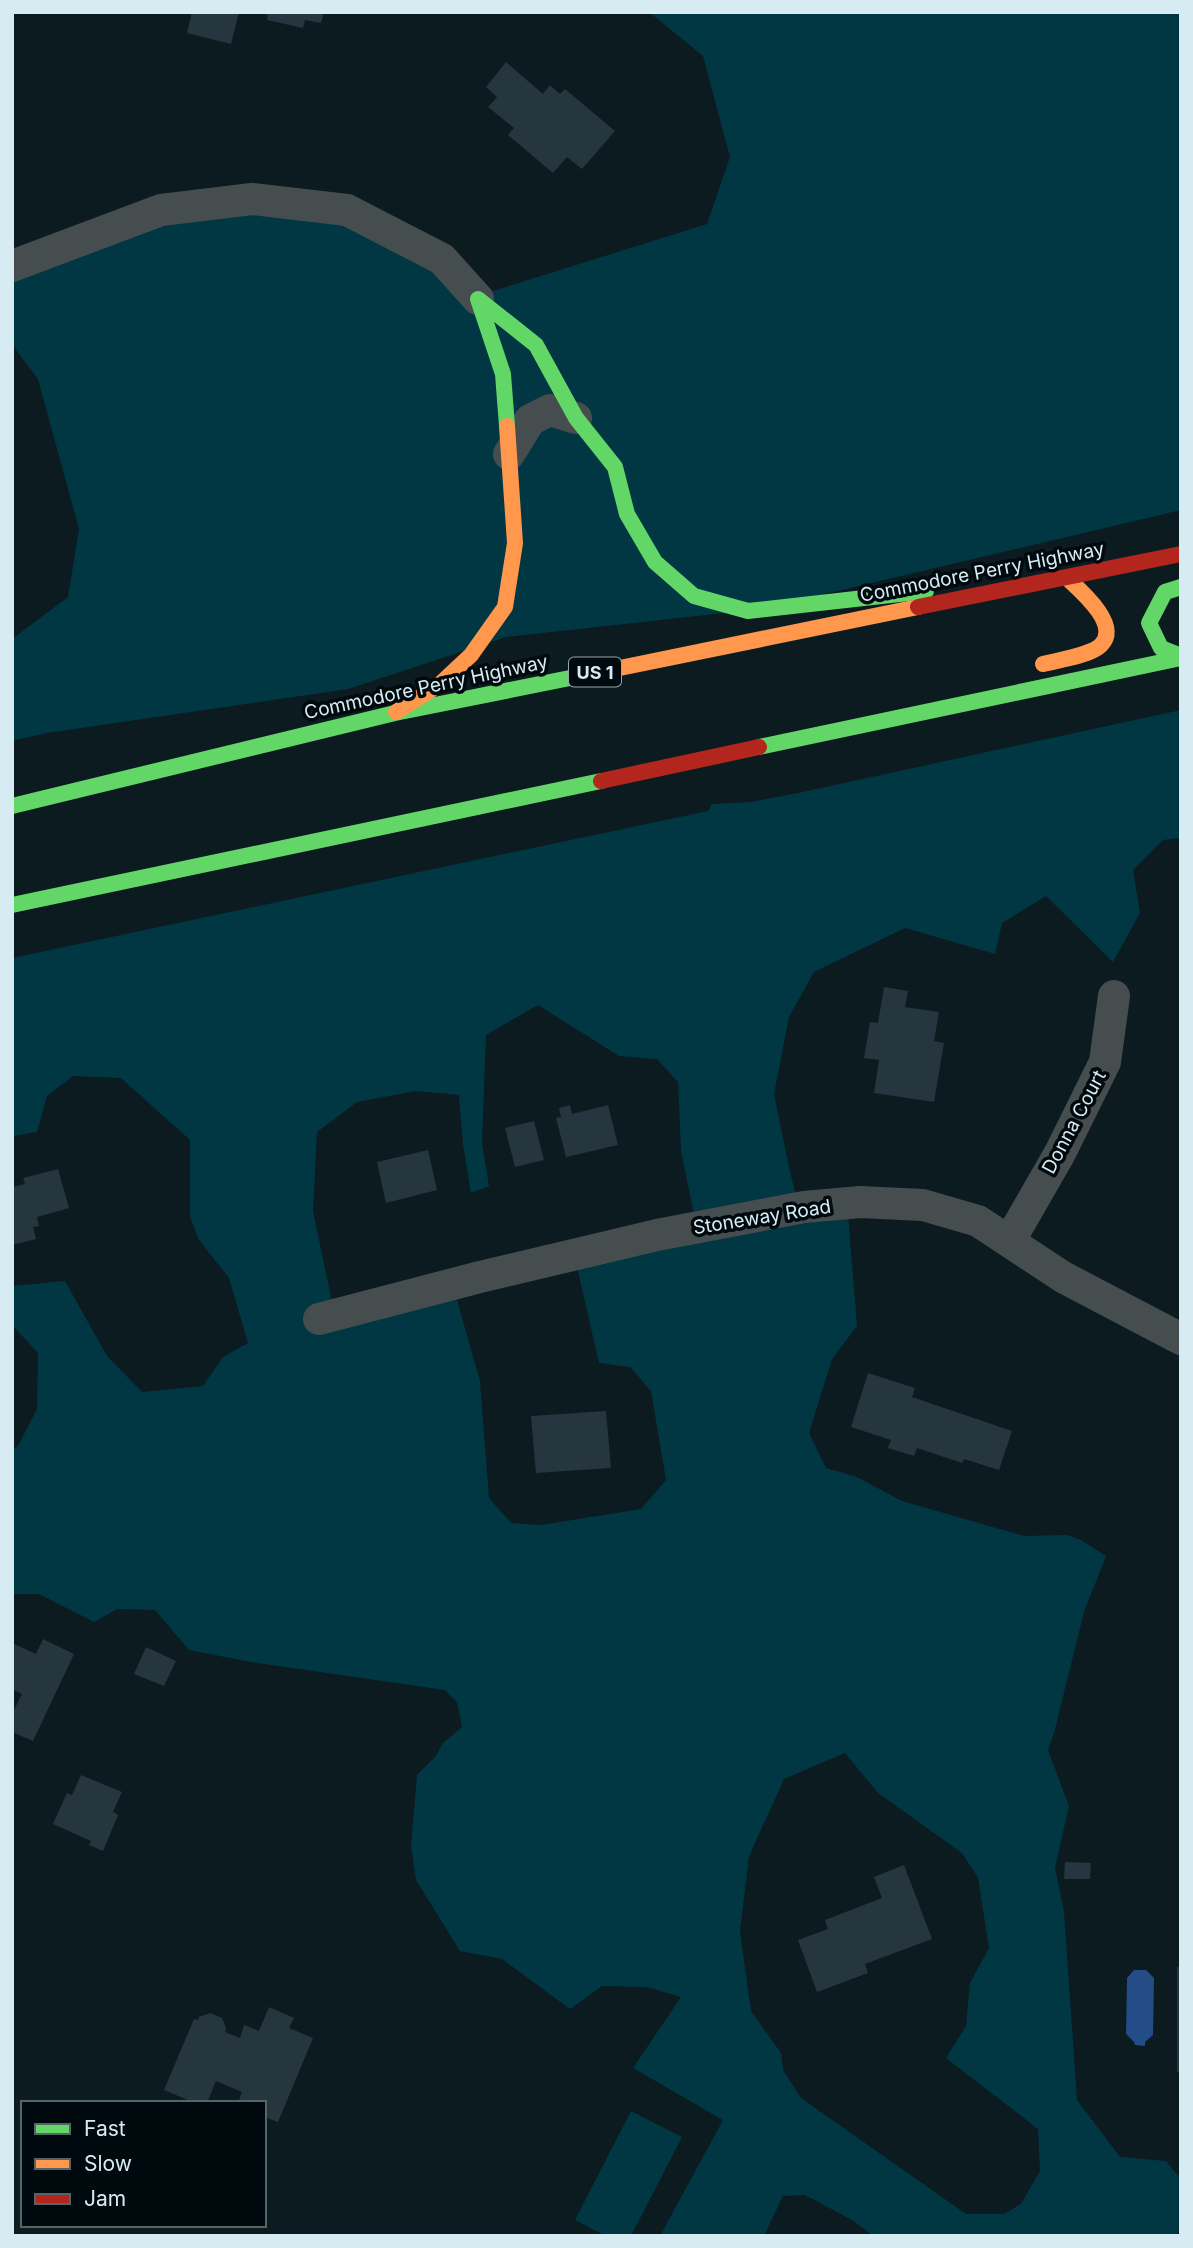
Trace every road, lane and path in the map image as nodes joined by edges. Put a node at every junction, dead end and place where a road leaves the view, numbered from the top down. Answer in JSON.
{"nodes":[{"id":1,"x":12,"y":266,"type":"edge"},
{"id":2,"x":478,"y":299,"type":"junction"},
{"id":3,"x":576,"y":418,"type":"junction"},
{"id":4,"x":509,"y":454,"type":"junction"},
{"id":5,"x":1181,"y":554,"type":"edge"},
{"id":6,"x":1068,"y":578,"type":"junction"},
{"id":7,"x":1181,"y":587,"type":"edge"},
{"id":8,"x":1181,"y":657,"type":"edge"},
{"id":9,"x":1025,"y":669,"type":"dead end"},
{"id":10,"x":947,"y":691,"type":"dead end"},
{"id":11,"x":395,"y":713,"type":"junction"},
{"id":12,"x":712,"y":758,"type":"junction"},
{"id":13,"x":12,"y":806,"type":"edge"},
{"id":14,"x":12,"y":905,"type":"edge"},
{"id":15,"x":1114,"y":996,"type":"dead end"},
{"id":16,"x":1010,"y":1240,"type":"junction"},
{"id":17,"x":320,"y":1319,"type":"dead end"},
{"id":18,"x":1181,"y":1339,"type":"edge"}],
"edges":[{"from":1,"to":2,"type":"street"},
{"from":2,"to":3,"type":"main road"},
{"from":2,"to":4,"type":"main road"},
{"from":3,"to":4,"type":"street"},
{"from":3,"to":6,"type":"main road"},
{"from":4,"to":11,"type":"main road"},
{"from":5,"to":6,"type":"main road","name":"Commodore Perry Highway","number":"US 1"},
{"from":6,"to":9,"type":"main road"},
{"from":6,"to":11,"type":"main road","name":"Commodore Perry Highway","number":"US 1"},
{"from":7,"to":8,"type":"main road"},
{"from":8,"to":12,"type":"main road"},
{"from":10,"to":12,"type":"main road"},
{"from":11,"to":13,"type":"main road","name":"Commodore Perry Highway","number":"US 1"},
{"from":12,"to":14,"type":"main road"},
{"from":15,"to":16,"type":"street","name":"Donna Court"},
{"from":16,"to":17,"type":"street","name":"Stoneway Road"},
{"from":16,"to":18,"type":"street","name":"Stoneway Road"}]}
